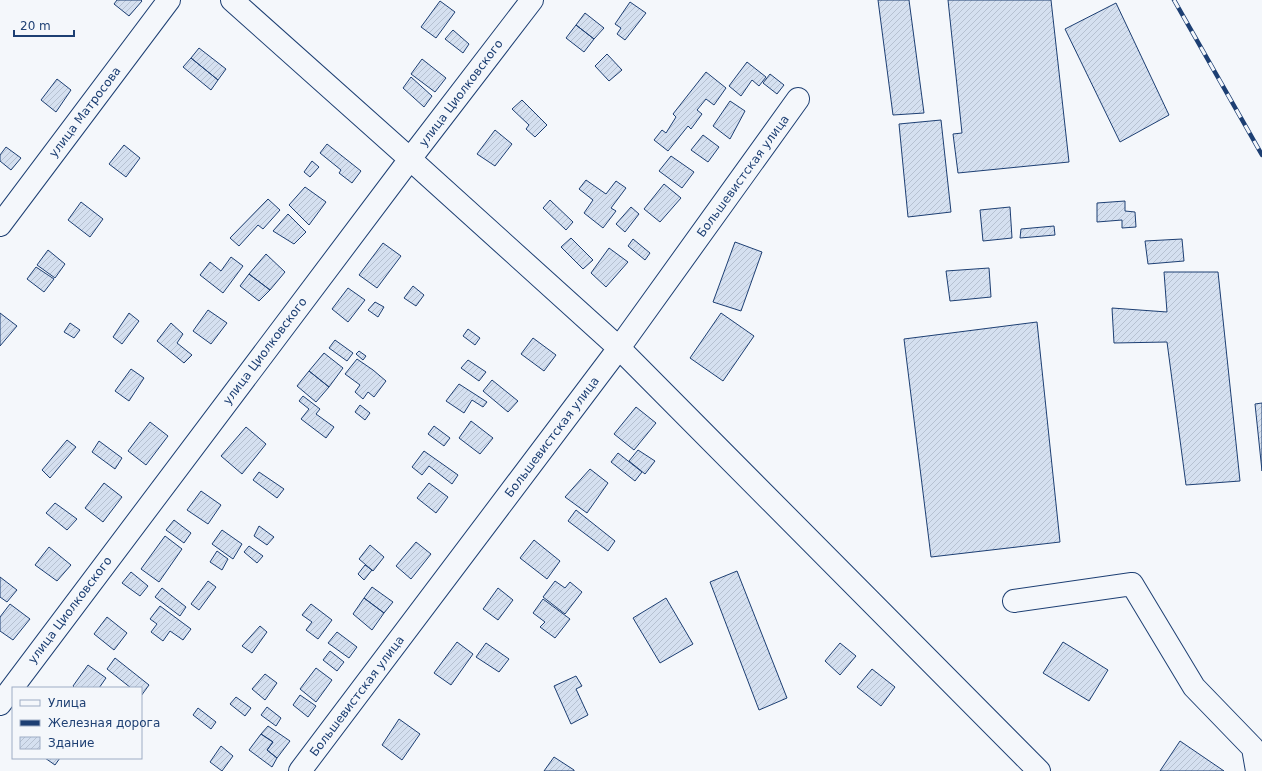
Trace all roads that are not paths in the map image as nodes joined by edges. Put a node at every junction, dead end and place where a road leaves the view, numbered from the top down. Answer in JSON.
{"nodes":[{"id":1,"x":170,"y":0,"type":"edge"},
{"id":2,"x":232,"y":0,"type":"edge"},
{"id":3,"x":532,"y":0,"type":"edge"},
{"id":4,"x":798,"y":99,"type":"dead end"},
{"id":5,"x":410,"y":159,"type":"junction"},
{"id":6,"x":0,"y":225,"type":"edge"},
{"id":7,"x":619,"y":348,"type":"junction"},
{"id":8,"x":1014,"y":601,"type":"dead end"},
{"id":9,"x":13,"y":687,"type":"edge"},
{"id":10,"x":12,"y":688,"type":"edge"},
{"id":11,"x":0,"y":704,"type":"edge"},
{"id":12,"x":1036,"y":770,"type":"edge"},
{"id":13,"x":300,"y":771,"type":"edge"},
{"id":14,"x":1257,"y":771,"type":"edge"}],
"edges":[{"from":1,"to":6,"type":"street","name":"улица Матросова"},
{"from":2,"to":5,"type":"street"},
{"from":3,"to":5,"type":"street","name":"улица Циолковского"},
{"from":4,"to":7,"type":"street","name":"Большевистская улица"},
{"from":5,"to":7,"type":"street"},
{"from":5,"to":9,"type":"street","name":"улица Циолковского"},
{"from":7,"to":12,"type":"street"},
{"from":7,"to":13,"type":"street","name":"Большевистская улица"},
{"from":8,"to":14,"type":"street"},
{"from":10,"to":11,"type":"street","name":"улица Циолковского"}]}
